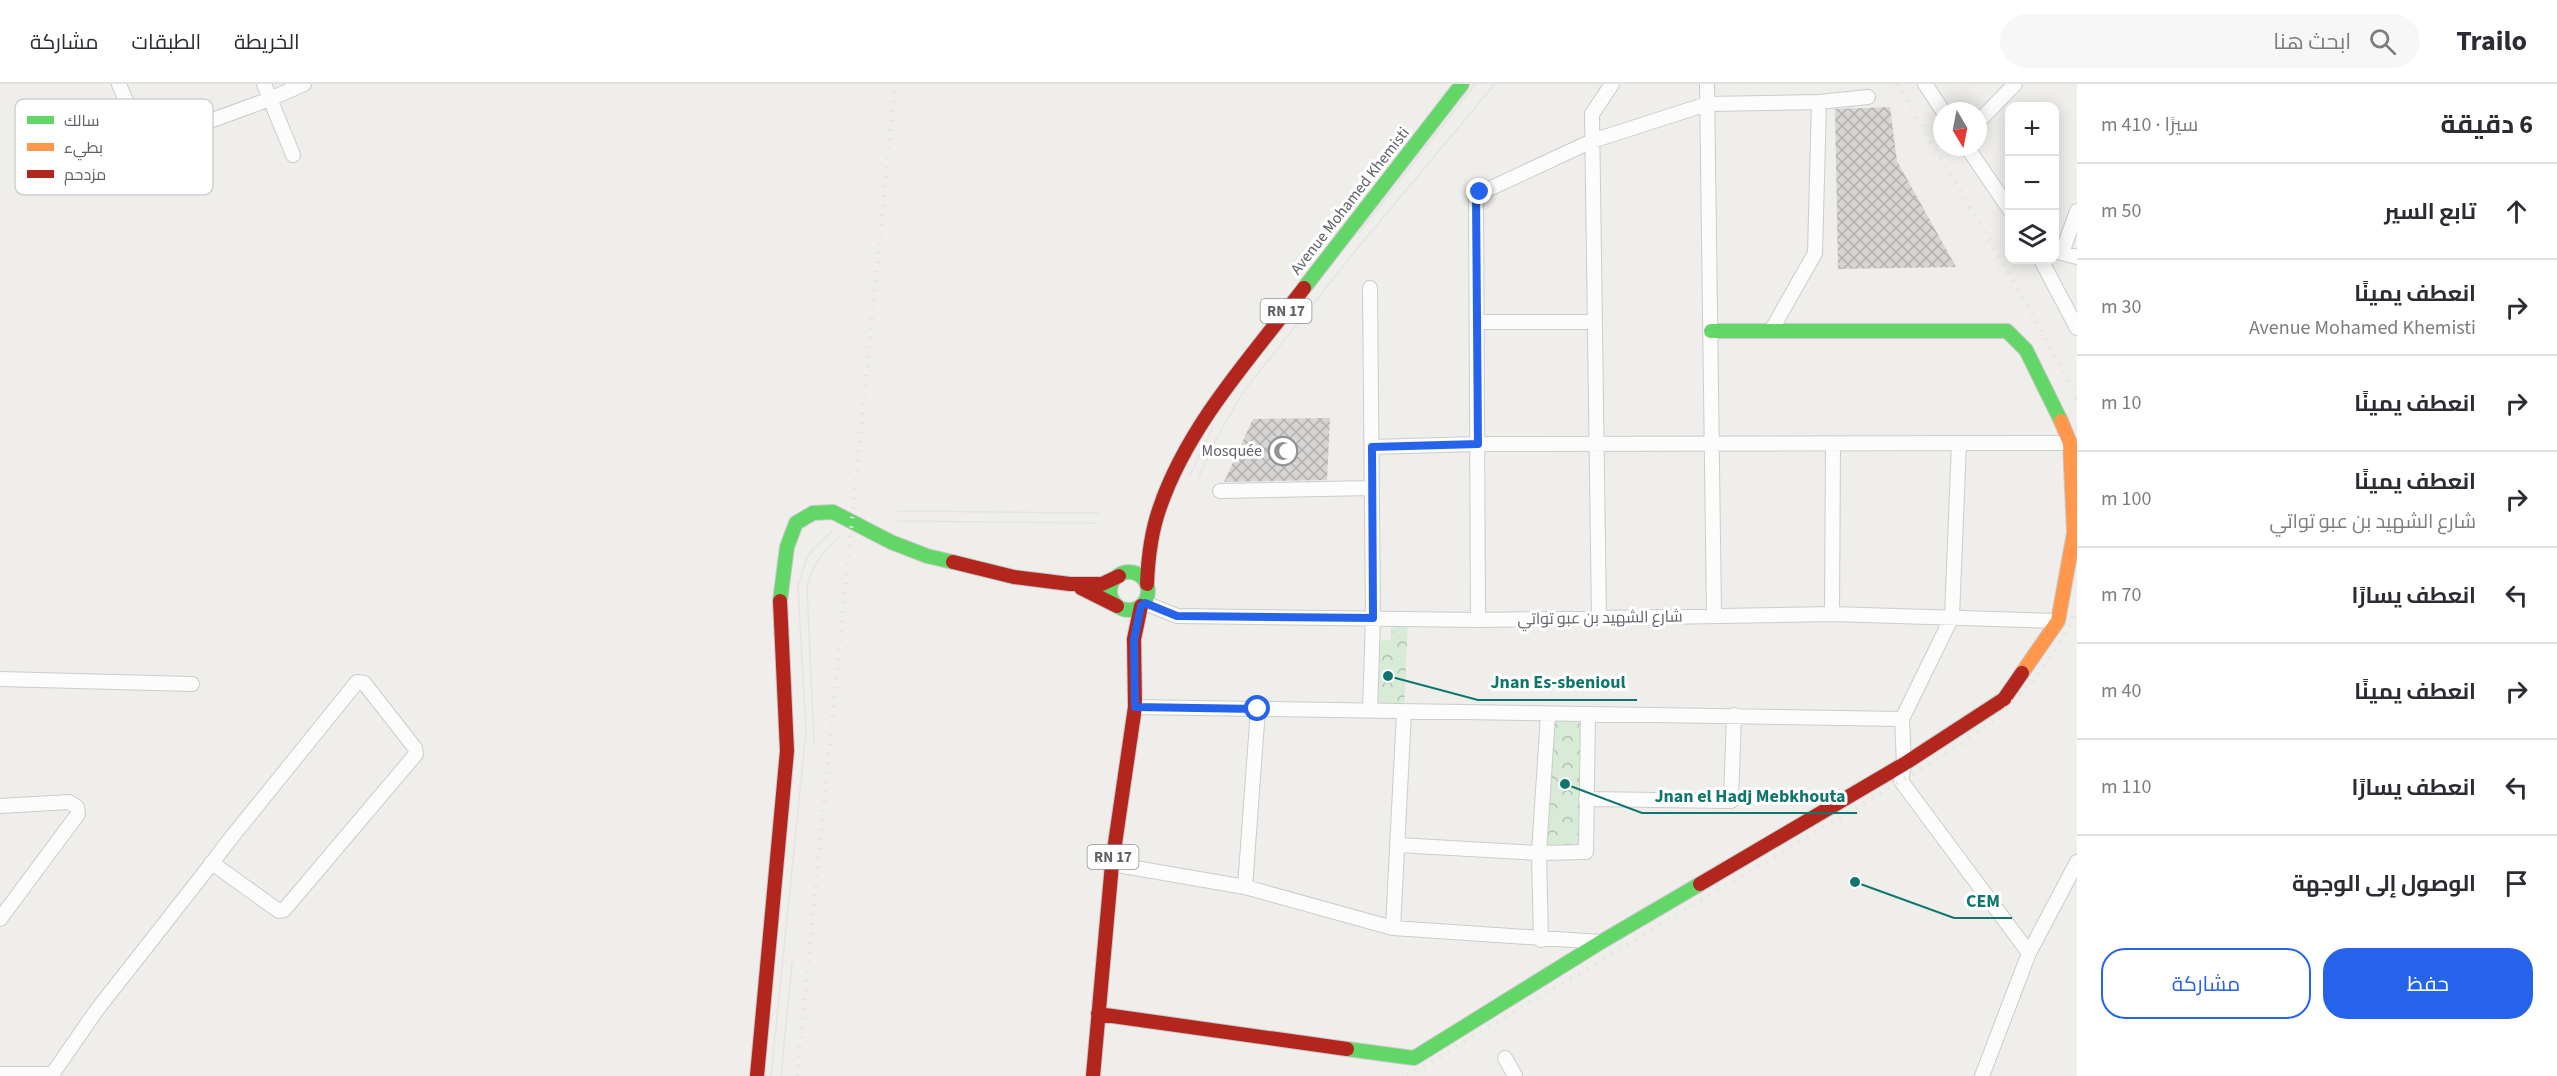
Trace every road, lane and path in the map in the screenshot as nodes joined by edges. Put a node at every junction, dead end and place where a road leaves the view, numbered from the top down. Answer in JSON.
{"nodes":[{"id":1,"x":119,"y":84,"type":"edge"},
{"id":2,"x":264,"y":84,"type":"edge"},
{"id":3,"x":304,"y":84,"type":"edge"},
{"id":4,"x":1462,"y":84,"type":"edge"},
{"id":5,"x":1612,"y":84,"type":"edge"},
{"id":6,"x":1707,"y":84,"type":"edge"},
{"id":7,"x":1925,"y":84,"type":"edge"},
{"id":8,"x":2015,"y":84,"type":"edge"},
{"id":9,"x":1868,"y":97,"type":"dead end"},
{"id":10,"x":125,"y":99,"type":"edge"},
{"id":11,"x":270,"y":99,"type":"junction"},
{"id":12,"x":1819,"y":102,"type":"junction"},
{"id":13,"x":1937,"y":102,"type":"edge"},
{"id":14,"x":1707,"y":104,"type":"junction"},
{"id":15,"x":1987,"y":113,"type":"edge"},
{"id":16,"x":213,"y":120,"type":"edge"},
{"id":17,"x":1592,"y":141,"type":"junction"},
{"id":18,"x":293,"y":155,"type":"dead end"},
{"id":19,"x":1973,"y":156,"type":"edge"},
{"id":20,"x":2005,"y":203,"type":"edge"},
{"id":21,"x":2077,"y":211,"type":"edge"},
{"id":22,"x":2059,"y":250,"type":"edge"},
{"id":23,"x":2059,"y":252,"type":"edge"},
{"id":24,"x":2077,"y":257,"type":"edge"},
{"id":25,"x":2043,"y":264,"type":"edge"},
{"id":26,"x":1370,"y":288,"type":"dead end"},
{"id":27,"x":1477,"y":322,"type":"junction"},
{"id":28,"x":1595,"y":322,"type":"junction"},
{"id":29,"x":2077,"y":328,"type":"edge"},
{"id":30,"x":1711,"y":331,"type":"junction"},
{"id":31,"x":1771,"y":331,"type":"junction"},
{"id":32,"x":1959,"y":443,"type":"junction"},
{"id":33,"x":2070,"y":443,"type":"junction"},
{"id":34,"x":1478,"y":444,"type":"junction"},
{"id":35,"x":1596,"y":444,"type":"junction"},
{"id":36,"x":1712,"y":444,"type":"junction"},
{"id":37,"x":1833,"y":444,"type":"junction"},
{"id":38,"x":1372,"y":447,"type":"junction"},
{"id":39,"x":1372,"y":488,"type":"junction"},
{"id":40,"x":1220,"y":491,"type":"dead end"},
{"id":41,"x":1148,"y":558,"type":"junction"},
{"id":42,"x":1124,"y":574,"type":"junction"},
{"id":43,"x":1070,"y":584,"type":"junction"},
{"id":44,"x":1147,"y":584,"type":"junction"},
{"id":45,"x":1143,"y":604,"type":"junction"},
{"id":46,"x":1120,"y":608,"type":"junction"},
{"id":47,"x":1833,"y":614,"type":"junction"},
{"id":48,"x":1714,"y":616,"type":"junction"},
{"id":49,"x":1952,"y":617,"type":"junction"},
{"id":50,"x":1373,"y":618,"type":"junction"},
{"id":51,"x":1599,"y":618,"type":"junction"},
{"id":52,"x":1478,"y":620,"type":"junction"},
{"id":53,"x":2058,"y":621,"type":"junction"},
{"id":54,"x":1134,"y":639,"type":"junction"},
{"id":55,"x":0,"y":679,"type":"edge"},
{"id":56,"x":192,"y":684,"type":"dead end"},
{"id":57,"x":1135,"y":707,"type":"junction"},
{"id":58,"x":1258,"y":709,"type":"junction"},
{"id":59,"x":1370,"y":711,"type":"junction"},
{"id":60,"x":1404,"y":711,"type":"junction"},
{"id":61,"x":1548,"y":714,"type":"junction"},
{"id":62,"x":1588,"y":715,"type":"junction"},
{"id":63,"x":1734,"y":715,"type":"junction"},
{"id":64,"x":1902,"y":719,"type":"junction"},
{"id":65,"x":1904,"y":764,"type":"junction"},
{"id":66,"x":1586,"y":799,"type":"junction"},
{"id":67,"x":0,"y":806,"type":"edge"},
{"id":68,"x":1398,"y":845,"type":"junction"},
{"id":69,"x":1539,"y":853,"type":"junction"},
{"id":70,"x":2077,"y":861,"type":"edge"},
{"id":71,"x":212,"y":863,"type":"junction"},
{"id":72,"x":1112,"y":864,"type":"junction"},
{"id":73,"x":1245,"y":887,"type":"junction"},
{"id":74,"x":0,"y":919,"type":"edge"},
{"id":75,"x":1393,"y":928,"type":"junction"},
{"id":76,"x":1541,"y":940,"type":"junction"},
{"id":77,"x":1601,"y":942,"type":"junction"},
{"id":78,"x":2029,"y":953,"type":"junction"},
{"id":79,"x":1098,"y":1014,"type":"junction"},
{"id":80,"x":1505,"y":1058,"type":"dead end"},
{"id":81,"x":0,"y":1074,"type":"edge"},
{"id":82,"x":51,"y":1075,"type":"edge"},
{"id":83,"x":757,"y":1076,"type":"edge"},
{"id":84,"x":1093,"y":1076,"type":"edge"},
{"id":85,"x":1515,"y":1076,"type":"edge"},
{"id":86,"x":1982,"y":1076,"type":"edge"}],
"edges":[{"from":1,"to":10,"type":"street"},
{"from":2,"to":11,"type":"street"},
{"from":3,"to":11,"type":"street"},
{"from":4,"to":41,"type":"street","name":"Avenue Mohamed Khemisti","number":"RN 17"},
{"from":5,"to":17,"type":"street"},
{"from":6,"to":14,"type":"street"},
{"from":7,"to":13,"type":"street"},
{"from":8,"to":15,"type":"street"},
{"from":9,"to":12,"type":"street"},
{"from":11,"to":16,"type":"street"},
{"from":11,"to":18,"type":"street"},
{"from":12,"to":14,"type":"street"},
{"from":12,"to":31,"type":"street"},
{"from":14,"to":17,"type":"street"},
{"from":14,"to":30,"type":"street"},
{"from":17,"to":27,"type":"street"},
{"from":17,"to":28,"type":"street"},
{"from":19,"to":20,"type":"street"},
{"from":21,"to":22,"type":"street"},
{"from":23,"to":24,"type":"street"},
{"from":25,"to":29,"type":"street"},
{"from":26,"to":38,"type":"street"},
{"from":27,"to":28,"type":"street"},
{"from":27,"to":34,"type":"street"},
{"from":28,"to":35,"type":"street"},
{"from":30,"to":31,"type":"street"},
{"from":30,"to":36,"type":"street"},
{"from":31,"to":33,"type":"street"},
{"from":32,"to":33,"type":"street"},
{"from":32,"to":37,"type":"street"},
{"from":32,"to":49,"type":"street"},
{"from":33,"to":53,"type":"street"},
{"from":34,"to":35,"type":"street"},
{"from":34,"to":38,"type":"street"},
{"from":34,"to":52,"type":"street"},
{"from":35,"to":36,"type":"street"},
{"from":35,"to":51,"type":"street"},
{"from":36,"to":37,"type":"street"},
{"from":36,"to":48,"type":"street"},
{"from":37,"to":47,"type":"street"},
{"from":38,"to":39,"type":"street"},
{"from":39,"to":40,"type":"street"},
{"from":39,"to":50,"type":"street"},
{"from":41,"to":42,"type":"street"},
{"from":41,"to":44,"type":"street","name":"Avenue Mohamed Khemisti"},
{"from":42,"to":43,"type":"street"},
{"from":42,"to":44,"type":"street"},
{"from":42,"to":46,"type":"street"},
{"from":43,"to":46,"type":"street"},
{"from":43,"to":83,"type":"street"},
{"from":44,"to":45,"type":"street"},
{"from":45,"to":46,"type":"street"},
{"from":45,"to":50,"type":"street","name":"شارع الشهيد بن عبو تواتي"},
{"from":45,"to":54,"type":"street"},
{"from":46,"to":54,"type":"street"},
{"from":47,"to":48,"type":"street","name":"شارع الشهيد بن عبو تواتي"},
{"from":47,"to":49,"type":"street","name":"شارع الشهيد بن عبو تواتي"},
{"from":48,"to":51,"type":"street","name":"شارع الشهيد بن عبو تواتي"},
{"from":49,"to":53,"type":"street","name":"شارع الشهيد بن عبو تواتي"},
{"from":49,"to":64,"type":"street"},
{"from":50,"to":52,"type":"street","name":"شارع الشهيد بن عبو تواتي"},
{"from":50,"to":59,"type":"street"},
{"from":51,"to":52,"type":"street","name":"شارع الشهيد بن عبو تواتي"},
{"from":53,"to":65,"type":"street"},
{"from":54,"to":57,"type":"street","number":"RN 17"},
{"from":55,"to":56,"type":"street"},
{"from":57,"to":58,"type":"street"},
{"from":57,"to":72,"type":"street","number":"RN 17"},
{"from":58,"to":59,"type":"street"},
{"from":58,"to":73,"type":"street"},
{"from":59,"to":60,"type":"street"},
{"from":60,"to":61,"type":"street"},
{"from":60,"to":68,"type":"street"},
{"from":61,"to":62,"type":"street"},
{"from":61,"to":69,"type":"street"},
{"from":62,"to":63,"type":"street"},
{"from":62,"to":66,"type":"street"},
{"from":63,"to":64,"type":"street"},
{"from":63,"to":66,"type":"street"},
{"from":64,"to":65,"type":"street"},
{"from":65,"to":77,"type":"street"},
{"from":65,"to":78,"type":"street"},
{"from":66,"to":69,"type":"street"},
{"from":67,"to":74,"type":"street"},
{"from":68,"to":69,"type":"street"},
{"from":68,"to":75,"type":"street"},
{"from":69,"to":76,"type":"street"},
{"from":70,"to":78,"type":"street"},
{"from":71,"to":71,"type":"street"},
{"from":71,"to":82,"type":"street"},
{"from":72,"to":73,"type":"street"},
{"from":72,"to":79,"type":"street","number":"RN 17"},
{"from":73,"to":75,"type":"street"},
{"from":75,"to":76,"type":"street"},
{"from":76,"to":77,"type":"street"},
{"from":77,"to":79,"type":"street"},
{"from":78,"to":86,"type":"street"},
{"from":79,"to":84,"type":"street","number":"RN 17"},
{"from":80,"to":85,"type":"street"},
{"from":81,"to":82,"type":"street"}]}
